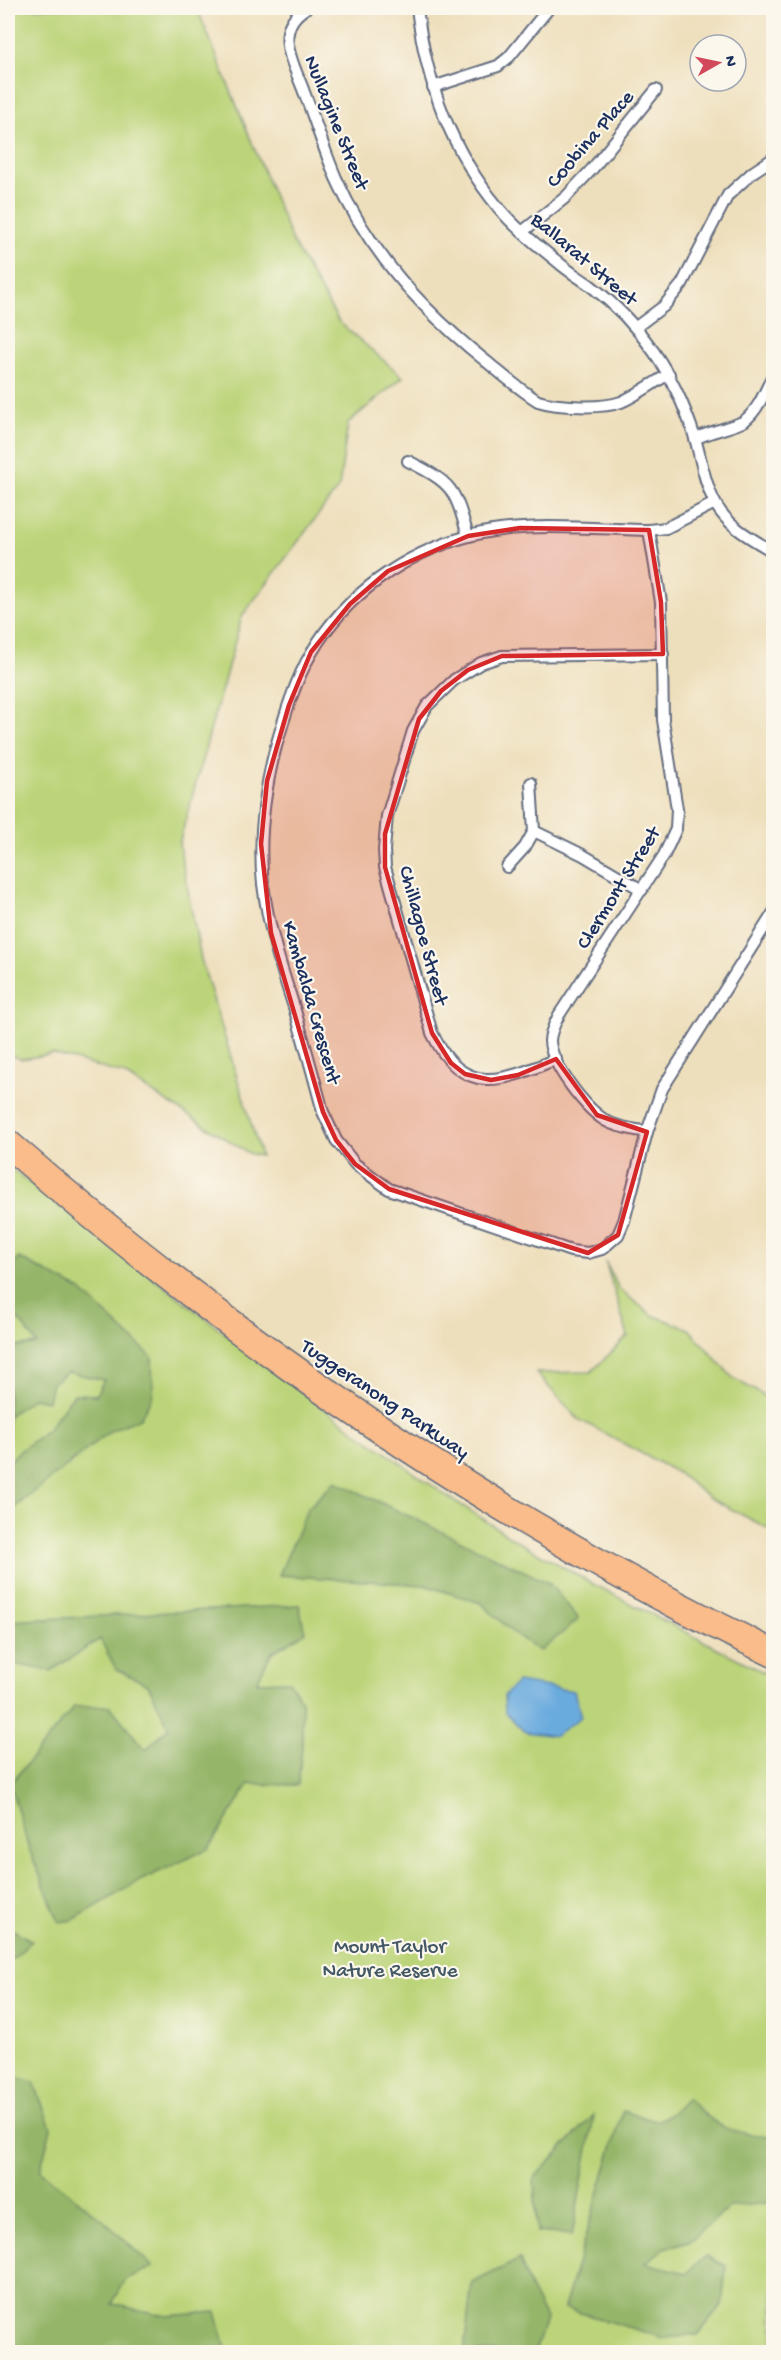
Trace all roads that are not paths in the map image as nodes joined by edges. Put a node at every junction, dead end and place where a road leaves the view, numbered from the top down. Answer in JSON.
{"nodes":[{"id":1,"x":306,"y":8,"type":"edge"},
{"id":2,"x":417,"y":8,"type":"edge"},
{"id":3,"x":549,"y":8,"type":"edge"},
{"id":4,"x":433,"y":87,"type":"junction"},
{"id":5,"x":656,"y":90,"type":"dead end"},
{"id":6,"x":774,"y":159,"type":"edge"},
{"id":7,"x":522,"y":232,"type":"junction"},
{"id":8,"x":636,"y":327,"type":"junction"},
{"id":9,"x":774,"y":373,"type":"edge"},
{"id":10,"x":669,"y":374,"type":"junction"},
{"id":11,"x":695,"y":438,"type":"junction"},
{"id":12,"x":408,"y":461,"type":"dead end"},
{"id":13,"x":715,"y":503,"type":"junction"},
{"id":14,"x":650,"y":530,"type":"junction"},
{"id":15,"x":468,"y":536,"type":"junction"},
{"id":16,"x":774,"y":552,"type":"edge"},
{"id":17,"x":663,"y":654,"type":"junction"},
{"id":18,"x":531,"y":783,"type":"dead end"},
{"id":19,"x":534,"y":831,"type":"junction"},
{"id":20,"x":507,"y":867,"type":"dead end"},
{"id":21,"x":642,"y":890,"type":"junction"},
{"id":22,"x":774,"y":912,"type":"edge"},
{"id":23,"x":556,"y":1059,"type":"junction"},
{"id":24,"x":647,"y":1132,"type":"junction"},
{"id":25,"x":8,"y":1136,"type":"edge"},
{"id":26,"x":8,"y":1152,"type":"edge"},
{"id":27,"x":774,"y":1647,"type":"edge"},
{"id":28,"x":774,"y":1660,"type":"edge"}],
"edges":[{"from":1,"to":10,"type":"street","name":"Nullagine Street"},
{"from":2,"to":4,"type":"street","name":"Ballarat Street"},
{"from":3,"to":4,"type":"street"},
{"from":4,"to":7,"type":"street","name":"Ballarat Street"},
{"from":5,"to":7,"type":"street","name":"Coobina Place"},
{"from":6,"to":8,"type":"street"},
{"from":7,"to":8,"type":"street","name":"Ballarat Street"},
{"from":8,"to":10,"type":"street","name":"Ballarat Street"},
{"from":9,"to":11,"type":"street"},
{"from":10,"to":11,"type":"street","name":"Ballarat Street"},
{"from":11,"to":13,"type":"street","name":"Ballarat Street"},
{"from":12,"to":15,"type":"street"},
{"from":13,"to":14,"type":"street","name":"Kambalda Crescent"},
{"from":13,"to":16,"type":"street","name":"Ballarat Street"},
{"from":14,"to":15,"type":"street","name":"Kambalda Crescent"},
{"from":14,"to":17,"type":"street","name":"Clermont Street"},
{"from":15,"to":24,"type":"street","name":"Kambalda Crescent"},
{"from":17,"to":21,"type":"street","name":"Clermont Street"},
{"from":17,"to":23,"type":"street","name":"Chillagoe Street"},
{"from":18,"to":19,"type":"street"},
{"from":19,"to":20,"type":"street"},
{"from":19,"to":21,"type":"street"},
{"from":21,"to":23,"type":"street","name":"Clermont Street"},
{"from":22,"to":24,"type":"street","name":"Kambalda Crescent"},
{"from":23,"to":24,"type":"street","name":"Clermont Street"},
{"from":25,"to":27,"type":"highway","name":"Tuggeranong Parkway"},
{"from":26,"to":28,"type":"highway","name":"Tuggeranong Parkway"}]}
